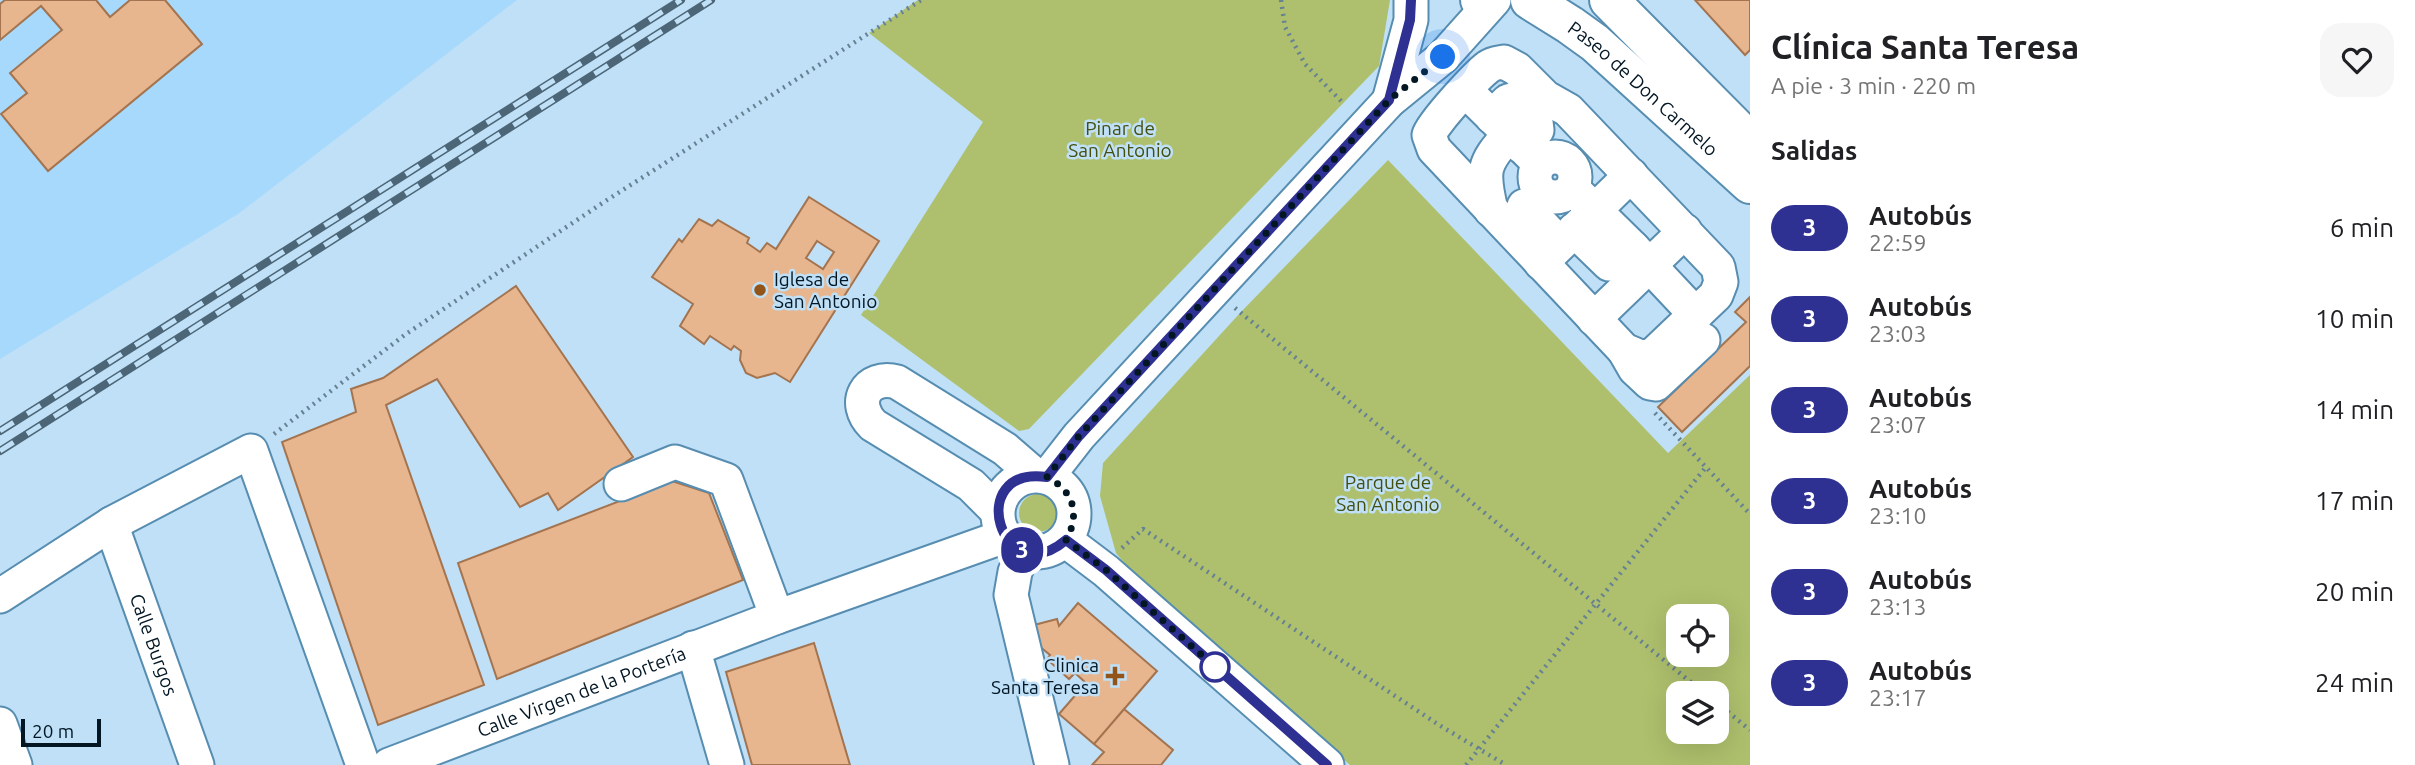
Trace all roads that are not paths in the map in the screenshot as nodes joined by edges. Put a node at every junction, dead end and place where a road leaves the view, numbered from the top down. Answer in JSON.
{"nodes":[{"id":1,"x":1411,"y":0,"type":"edge"},
{"id":2,"x":1494,"y":0,"type":"edge"},
{"id":3,"x":1530,"y":0,"type":"edge"},
{"id":4,"x":1609,"y":0,"type":"edge"},
{"id":5,"x":1466,"y":91,"type":"junction"},
{"id":6,"x":1389,"y":100,"type":"junction"},
{"id":7,"x":1595,"y":137,"type":"junction"},
{"id":8,"x":1750,"y":142,"type":"edge"},
{"id":9,"x":1464,"y":161,"type":"junction"},
{"id":10,"x":1632,"y":175,"type":"junction"},
{"id":11,"x":1750,"y":184,"type":"edge"},
{"id":12,"x":1536,"y":188,"type":"junction"},
{"id":13,"x":1685,"y":231,"type":"junction"},
{"id":14,"x":1648,"y":264,"type":"junction"},
{"id":15,"x":1700,"y":311,"type":"junction"},
{"id":16,"x":1594,"y":319,"type":"junction"},
{"id":17,"x":1661,"y":348,"type":"junction"},
{"id":18,"x":1624,"y":350,"type":"junction"},
{"id":19,"x":1041,"y":476,"type":"junction"},
{"id":20,"x":621,"y":484,"type":"dead end"},
{"id":21,"x":111,"y":524,"type":"junction"},
{"id":22,"x":1009,"y":533,"type":"junction"},
{"id":23,"x":1066,"y":540,"type":"junction"},
{"id":24,"x":0,"y":596,"type":"edge"},
{"id":25,"x":777,"y":617,"type":"junction"},
{"id":26,"x":693,"y":648,"type":"junction"},
{"id":27,"x":0,"y":724,"type":"edge"},
{"id":28,"x":15,"y":765,"type":"edge"},
{"id":29,"x":197,"y":765,"type":"edge"},
{"id":30,"x":363,"y":765,"type":"edge"},
{"id":31,"x":389,"y":765,"type":"edge"},
{"id":32,"x":727,"y":765,"type":"edge"},
{"id":33,"x":1052,"y":765,"type":"edge"},
{"id":34,"x":1327,"y":765,"type":"edge"}],
"edges":[{"from":1,"to":6,"type":"street"},
{"from":2,"to":6,"type":"street"},
{"from":3,"to":11,"type":"highway","name":"Paseo de Don Carmelo"},
{"from":4,"to":8,"type":"highway","name":"Paseo de Don Carmelo"},
{"from":5,"to":7,"type":"street"},
{"from":5,"to":9,"type":"street"},
{"from":5,"to":12,"type":"street"},
{"from":6,"to":19,"type":"street"},
{"from":7,"to":10,"type":"street"},
{"from":7,"to":12,"type":"street"},
{"from":9,"to":12,"type":"street"},
{"from":9,"to":12,"type":"street"},
{"from":10,"to":12,"type":"street"},
{"from":10,"to":13,"type":"street"},
{"from":12,"to":14,"type":"street"},
{"from":12,"to":16,"type":"street"},
{"from":13,"to":14,"type":"street"},
{"from":13,"to":15,"type":"street"},
{"from":14,"to":15,"type":"street"},
{"from":14,"to":16,"type":"street"},
{"from":14,"to":17,"type":"street"},
{"from":15,"to":17,"type":"street"},
{"from":15,"to":18,"type":"street"},
{"from":16,"to":18,"type":"street"},
{"from":17,"to":18,"type":"street"},
{"from":19,"to":22,"type":"street"},
{"from":19,"to":22,"type":"street"},
{"from":19,"to":23,"type":"street"},
{"from":20,"to":25,"type":"street"},
{"from":21,"to":24,"type":"street"},
{"from":21,"to":29,"type":"street","name":"Calle Burgos"},
{"from":21,"to":30,"type":"street"},
{"from":22,"to":23,"type":"street"},
{"from":22,"to":25,"type":"street","name":"Calle Virgen de la Portería"},
{"from":22,"to":33,"type":"street"},
{"from":23,"to":34,"type":"street"},
{"from":25,"to":26,"type":"street","name":"Calle Virgen de la Portería"},
{"from":26,"to":31,"type":"street","name":"Calle Virgen de la Portería"},
{"from":26,"to":32,"type":"street"},
{"from":27,"to":28,"type":"street"}]}
